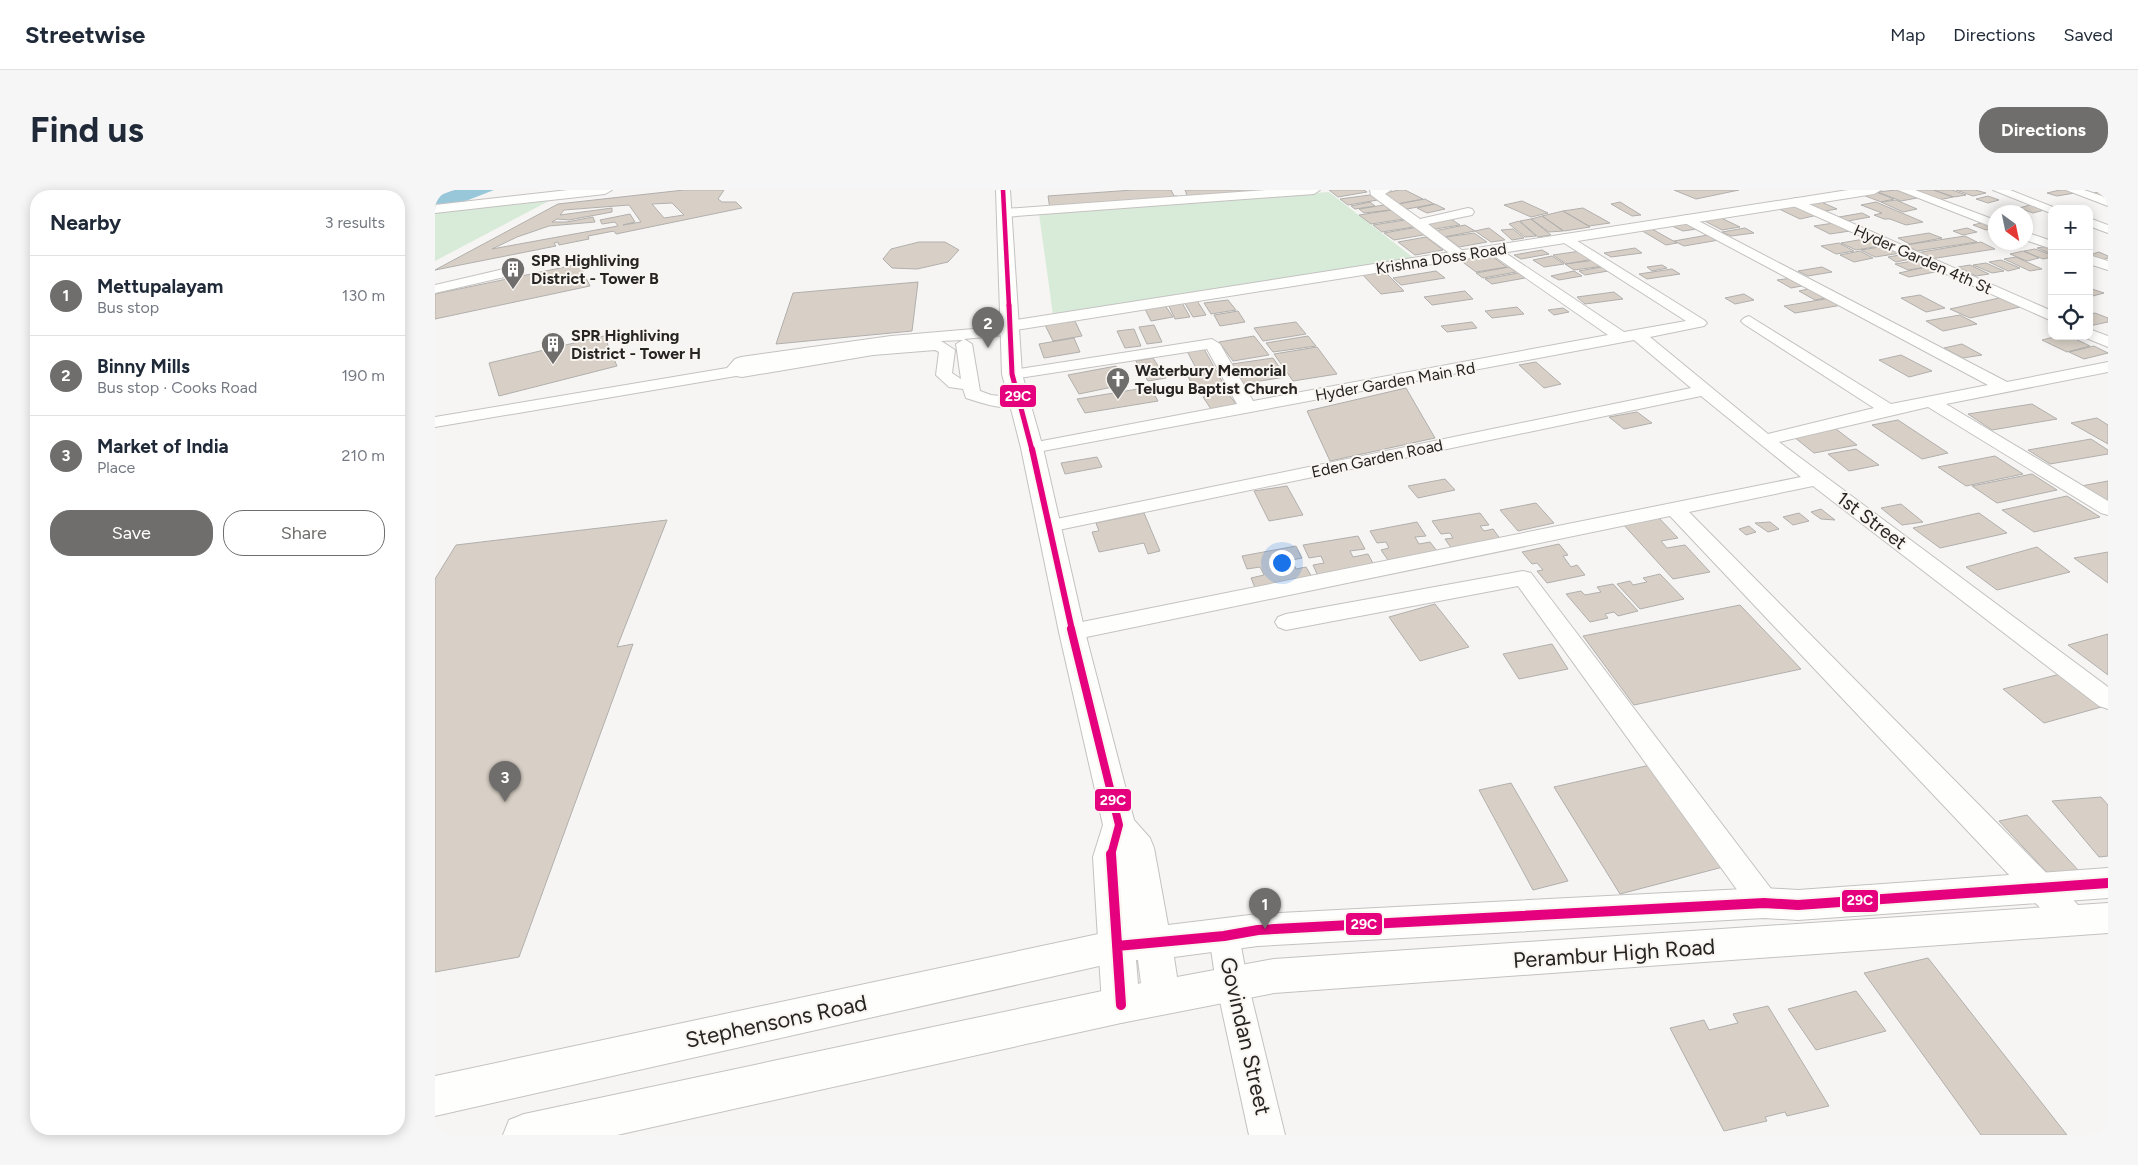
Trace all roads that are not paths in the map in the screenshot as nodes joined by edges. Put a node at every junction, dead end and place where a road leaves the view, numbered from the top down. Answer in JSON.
{"nodes":[{"id":1,"x":605,"y":190,"type":"edge"},
{"id":2,"x":1314,"y":190,"type":"edge"},
{"id":3,"x":1385,"y":190,"type":"edge"},
{"id":4,"x":1780,"y":190,"type":"edge"},
{"id":5,"x":1874,"y":190,"type":"edge"},
{"id":6,"x":1904,"y":190,"type":"edge"},
{"id":7,"x":1999,"y":190,"type":"edge"},
{"id":8,"x":2072,"y":190,"type":"edge"},
{"id":9,"x":1846,"y":192,"type":"edge"},
{"id":10,"x":1007,"y":200,"type":"edge"},
{"id":11,"x":1801,"y":201,"type":"junction"},
{"id":12,"x":2108,"y":202,"type":"edge"},
{"id":13,"x":2048,"y":208,"type":"edge"},
{"id":14,"x":435,"y":209,"type":"edge"},
{"id":15,"x":1468,"y":212,"type":"dead end"},
{"id":16,"x":1687,"y":219,"type":"junction"},
{"id":17,"x":1988,"y":221,"type":"edge"},
{"id":18,"x":1417,"y":223,"type":"junction"},
{"id":19,"x":2093,"y":223,"type":"edge"},
{"id":20,"x":2108,"y":229,"type":"edge"},
{"id":21,"x":1566,"y":238,"type":"junction"},
{"id":22,"x":2033,"y":239,"type":"edge"},
{"id":23,"x":2048,"y":244,"type":"edge"},
{"id":24,"x":1495,"y":250,"type":"junction"},
{"id":25,"x":1461,"y":255,"type":"junction"},
{"id":26,"x":2093,"y":260,"type":"edge"},
{"id":27,"x":2108,"y":266,"type":"edge"},
{"id":28,"x":508,"y":272,"type":"dead end"},
{"id":29,"x":435,"y":289,"type":"edge"},
{"id":30,"x":2048,"y":315,"type":"edge"},
{"id":31,"x":1749,"y":322,"type":"dead end"},
{"id":32,"x":1009,"y":329,"type":"junction"},
{"id":33,"x":2093,"y":336,"type":"edge"},
{"id":34,"x":1631,"y":337,"type":"junction"},
{"id":35,"x":2108,"y":342,"type":"edge"},
{"id":36,"x":964,"y":344,"type":"dead end"},
{"id":37,"x":2106,"y":368,"type":"edge"},
{"id":38,"x":736,"y":371,"type":"junction"},
{"id":39,"x":1012,"y":374,"type":"junction"},
{"id":40,"x":969,"y":385,"type":"junction"},
{"id":41,"x":2006,"y":388,"type":"junction"},
{"id":42,"x":1705,"y":390,"type":"junction"},
{"id":43,"x":1931,"y":402,"type":"junction"},
{"id":44,"x":1020,"y":403,"type":"junction"},
{"id":45,"x":1248,"y":408,"type":"junction"},
{"id":46,"x":1888,"y":410,"type":"junction"},
{"id":47,"x":435,"y":422,"type":"edge"},
{"id":48,"x":1765,"y":440,"type":"junction"},
{"id":49,"x":1032,"y":448,"type":"junction"},
{"id":50,"x":1819,"y":479,"type":"junction"},
{"id":51,"x":1675,"y":509,"type":"junction"},
{"id":52,"x":2108,"y":509,"type":"edge"},
{"id":53,"x":1049,"y":526,"type":"junction"},
{"id":54,"x":1286,"y":622,"type":"dead end"},
{"id":55,"x":1072,"y":632,"type":"junction"},
{"id":56,"x":2108,"y":700,"type":"edge"},
{"id":57,"x":1119,"y":825,"type":"junction"},
{"id":58,"x":2108,"y":883,"type":"edge"},
{"id":59,"x":2043,"y":888,"type":"junction"},
{"id":60,"x":1764,"y":903,"type":"junction"},
{"id":61,"x":1817,"y":903,"type":"junction"},
{"id":62,"x":2108,"y":918,"type":"edge"},
{"id":63,"x":2073,"y":921,"type":"junction"},
{"id":64,"x":1224,"y":936,"type":"junction"},
{"id":65,"x":1838,"y":938,"type":"junction"},
{"id":66,"x":1154,"y":942,"type":"junction"},
{"id":67,"x":1117,"y":946,"type":"junction"},
{"id":68,"x":1232,"y":983,"type":"junction"},
{"id":69,"x":1162,"y":996,"type":"junction"},
{"id":70,"x":1121,"y":1005,"type":"junction"},
{"id":71,"x":435,"y":1096,"type":"edge"},
{"id":72,"x":524,"y":1135,"type":"edge"},
{"id":73,"x":1267,"y":1135,"type":"edge"}],
"edges":[{"from":1,"to":14,"type":"main road"},
{"from":2,"to":10,"type":"street"},
{"from":3,"to":18,"type":"street"},
{"from":4,"to":11,"type":"street","name":"Hyder Garden 4th St"},
{"from":5,"to":9,"type":"main road","name":"Krishna Doss Road"},
{"from":6,"to":17,"type":"street"},
{"from":7,"to":13,"type":"street"},
{"from":8,"to":12,"type":"street"},
{"from":9,"to":11,"type":"main road","name":"Krishna Doss Road"},
{"from":10,"to":32,"type":"main road"},
{"from":11,"to":16,"type":"main road","name":"Krishna Doss Road"},
{"from":11,"to":30,"type":"street","name":"Hyder Garden 4th St"},
{"from":15,"to":18,"type":"street"},
{"from":16,"to":21,"type":"main road","name":"Krishna Doss Road"},
{"from":16,"to":41,"type":"street"},
{"from":18,"to":25,"type":"street"},
{"from":19,"to":20,"type":"street"},
{"from":21,"to":24,"type":"main road","name":"Krishna Doss Road"},
{"from":21,"to":34,"type":"street","name":"Hyder Garden Main Rd"},
{"from":22,"to":23,"type":"street"},
{"from":24,"to":25,"type":"main road","name":"Krishna Doss Road"},
{"from":24,"to":34,"type":"street","name":"1st Street"},
{"from":25,"to":32,"type":"main road","name":"Krishna Doss Road"},
{"from":26,"to":27,"type":"street"},
{"from":28,"to":29,"type":"street"},
{"from":31,"to":46,"type":"street"},
{"from":32,"to":38,"type":"street"},
{"from":32,"to":39,"type":"main road"},
{"from":33,"to":35,"type":"street"},
{"from":34,"to":42,"type":"street","name":"1st Street"},
{"from":34,"to":45,"type":"street","name":"Hyder Garden Main Rd"},
{"from":36,"to":40,"type":"street"},
{"from":37,"to":41,"type":"street"},
{"from":38,"to":40,"type":"street"},
{"from":38,"to":47,"type":"street"},
{"from":39,"to":44,"type":"main road"},
{"from":39,"to":45,"type":"street"},
{"from":40,"to":44,"type":"street"},
{"from":41,"to":43,"type":"street"},
{"from":42,"to":48,"type":"street","name":"1st Street"},
{"from":42,"to":53,"type":"street","name":"Eden Garden Road"},
{"from":43,"to":46,"type":"street"},
{"from":43,"to":52,"type":"street"},
{"from":44,"to":49,"type":"main road"},
{"from":45,"to":49,"type":"street","name":"Hyder Garden Main Rd"},
{"from":46,"to":48,"type":"street"},
{"from":48,"to":50,"type":"street","name":"1st Street"},
{"from":49,"to":53,"type":"main road"},
{"from":50,"to":51,"type":"street"},
{"from":50,"to":56,"type":"street","name":"1st Street"},
{"from":51,"to":55,"type":"street"},
{"from":51,"to":59,"type":"street"},
{"from":53,"to":55,"type":"main road"},
{"from":54,"to":60,"type":"street"},
{"from":55,"to":57,"type":"main road"},
{"from":57,"to":66,"type":"main road"},
{"from":57,"to":67,"type":"main road"},
{"from":58,"to":59,"type":"main road","name":"Perambur High Road"},
{"from":59,"to":61,"type":"main road","name":"Perambur High Road"},
{"from":59,"to":63,"type":"street"},
{"from":60,"to":61,"type":"main road","name":"Perambur High Road"},
{"from":60,"to":64,"type":"main road","name":"Perambur High Road"},
{"from":61,"to":65,"type":"main road"},
{"from":62,"to":63,"type":"main road","name":"Perambur High Road"},
{"from":63,"to":65,"type":"main road","name":"Perambur High Road"},
{"from":64,"to":66,"type":"main road","name":"Perambur High Road"},
{"from":64,"to":68,"type":"street","name":"Govindan Street"},
{"from":65,"to":68,"type":"main road","name":"Perambur High Road"},
{"from":66,"to":67,"type":"main road","name":"Perambur High Road"},
{"from":66,"to":69,"type":"main road"},
{"from":67,"to":70,"type":"main road"},
{"from":67,"to":71,"type":"main road","name":"Stephensons Road"},
{"from":68,"to":69,"type":"main road","name":"Perambur High Road"},
{"from":68,"to":73,"type":"street","name":"Govindan Street"},
{"from":69,"to":70,"type":"main road","name":"Perambur High Road"},
{"from":70,"to":72,"type":"main road"}]}
